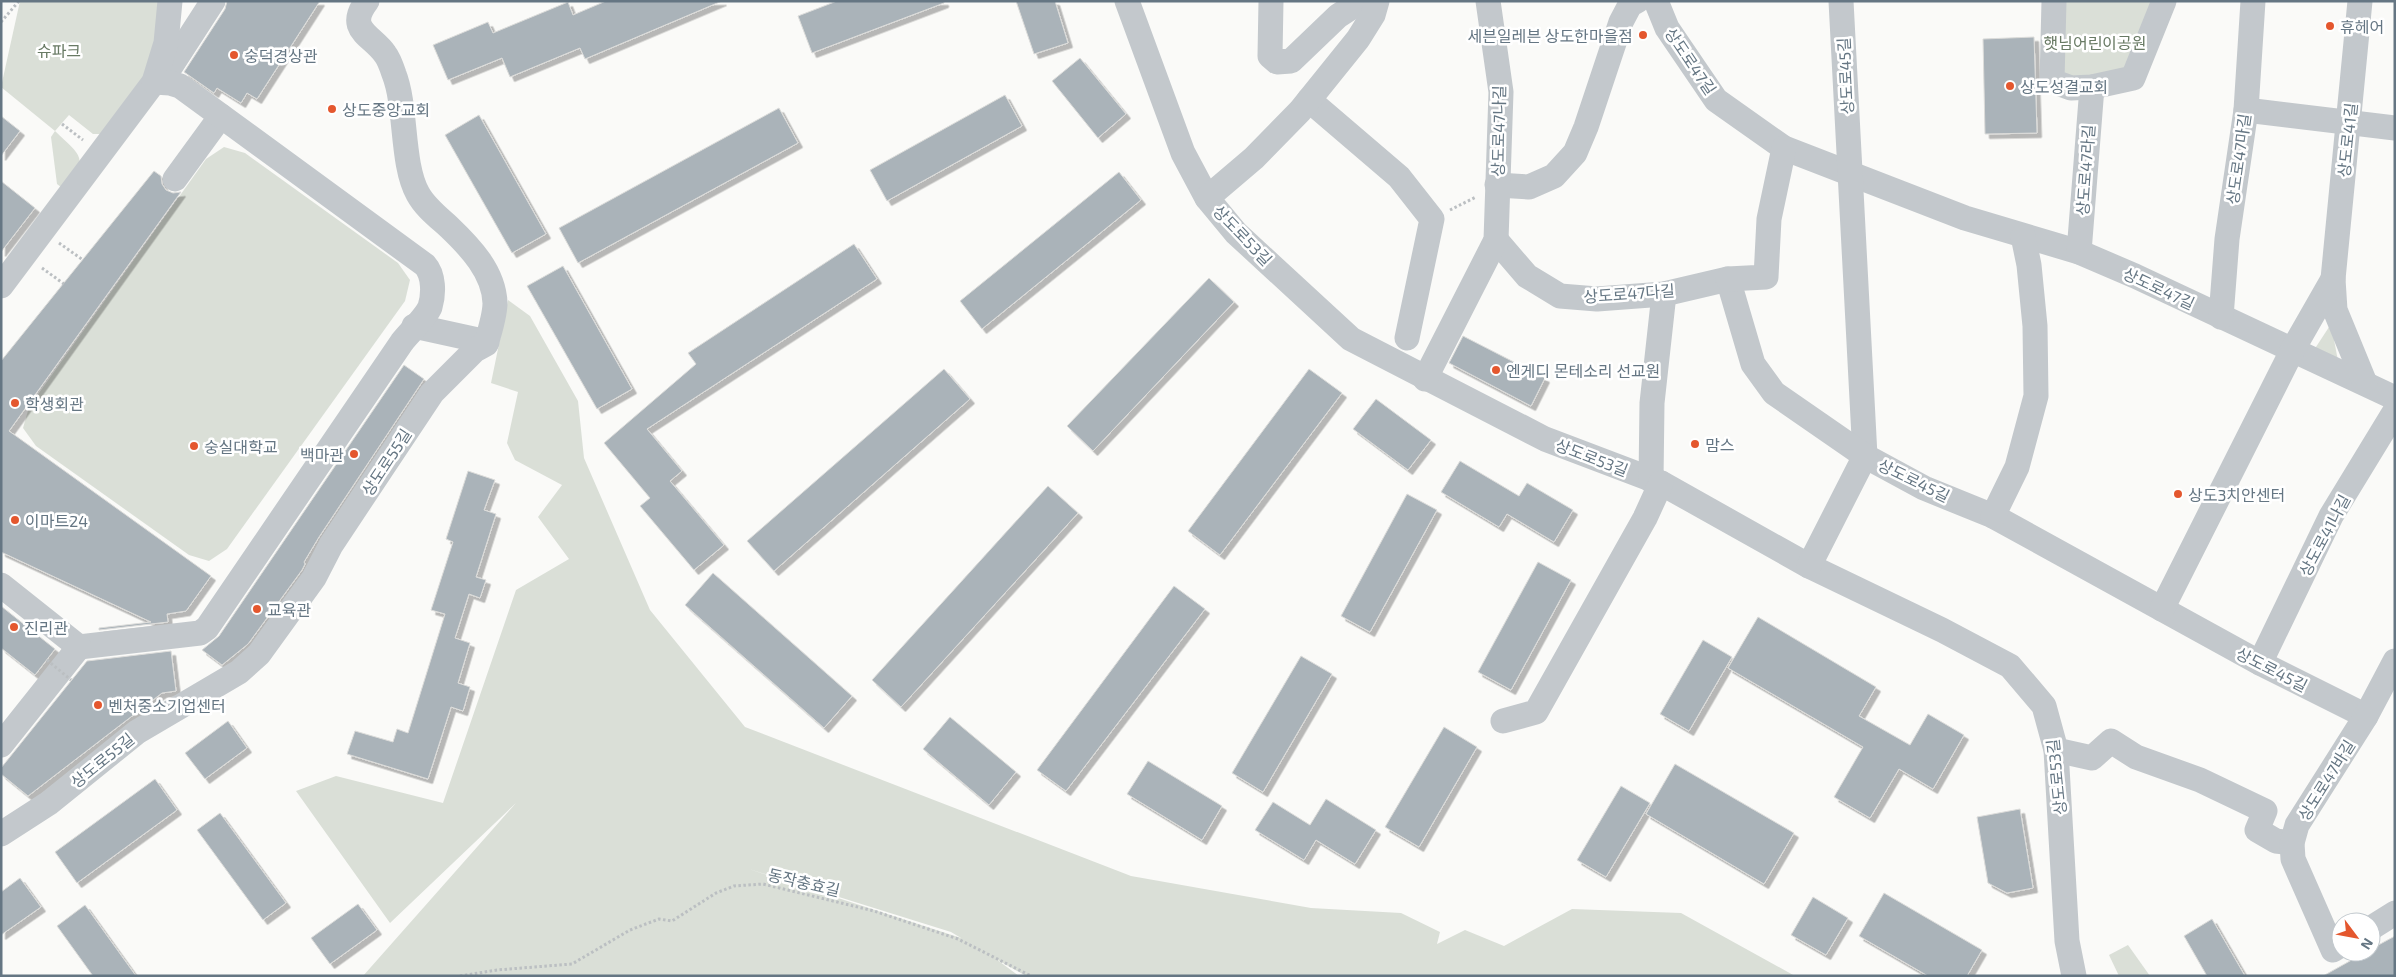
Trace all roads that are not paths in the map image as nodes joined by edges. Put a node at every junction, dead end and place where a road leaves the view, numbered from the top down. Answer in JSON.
{"nodes":[{"id":1,"x":170,"y":1,"type":"edge"},
{"id":2,"x":213,"y":1,"type":"edge"},
{"id":3,"x":367,"y":1,"type":"edge"},
{"id":4,"x":1127,"y":1,"type":"edge"},
{"id":5,"x":1271,"y":1,"type":"edge"},
{"id":6,"x":1362,"y":1,"type":"edge"},
{"id":7,"x":1377,"y":1,"type":"edge"},
{"id":8,"x":1488,"y":1,"type":"edge"},
{"id":9,"x":1637,"y":1,"type":"edge"},
{"id":10,"x":1656,"y":1,"type":"edge"},
{"id":11,"x":1841,"y":1,"type":"edge"},
{"id":12,"x":2054,"y":1,"type":"edge"},
{"id":13,"x":2164,"y":1,"type":"edge"},
{"id":14,"x":2253,"y":1,"type":"edge"},
{"id":15,"x":2360,"y":1,"type":"edge"},
{"id":16,"x":162,"y":74,"type":"junction"},
{"id":17,"x":2092,"y":87,"type":"junction"},
{"id":18,"x":1309,"y":100,"type":"junction"},
{"id":19,"x":2246,"y":110,"type":"junction"},
{"id":20,"x":221,"y":116,"type":"junction"},
{"id":21,"x":2349,"y":124,"type":"junction"},
{"id":22,"x":2395,"y":128,"type":"edge"},
{"id":23,"x":1784,"y":148,"type":"junction"},
{"id":24,"x":1851,"y":175,"type":"junction"},
{"id":25,"x":175,"y":178,"type":"dead end"},
{"id":26,"x":1497,"y":185,"type":"junction"},
{"id":27,"x":1207,"y":198,"type":"junction"},
{"id":28,"x":2023,"y":236,"type":"junction"},
{"id":29,"x":1496,"y":240,"type":"junction"},
{"id":30,"x":2079,"y":252,"type":"junction"},
{"id":31,"x":2333,"y":279,"type":"junction"},
{"id":32,"x":1728,"y":280,"type":"junction"},
{"id":33,"x":1,"y":286,"type":"edge"},
{"id":34,"x":1664,"y":294,"type":"junction"},
{"id":35,"x":2221,"y":317,"type":"junction"},
{"id":36,"x":414,"y":326,"type":"junction"},
{"id":37,"x":1407,"y":338,"type":"dead end"},
{"id":38,"x":487,"y":342,"type":"junction"},
{"id":39,"x":2292,"y":350,"type":"junction"},
{"id":40,"x":1425,"y":379,"type":"junction"},
{"id":41,"x":2365,"y":383,"type":"junction"},
{"id":42,"x":2395,"y":398,"type":"edge"},
{"id":43,"x":2395,"y":411,"type":"edge"},
{"id":44,"x":1865,"y":456,"type":"junction"},
{"id":45,"x":1656,"y":481,"type":"junction"},
{"id":46,"x":1993,"y":516,"type":"junction"},
{"id":47,"x":1809,"y":566,"type":"junction"},
{"id":48,"x":1,"y":585,"type":"edge"},
{"id":49,"x":2162,"y":609,"type":"junction"},
{"id":50,"x":79,"y":647,"type":"junction"},
{"id":51,"x":2395,"y":661,"type":"edge"},
{"id":52,"x":2260,"y":663,"type":"junction"},
{"id":53,"x":2366,"y":716,"type":"junction"},
{"id":54,"x":1503,"y":721,"type":"dead end"},
{"id":55,"x":1,"y":745,"type":"edge"},
{"id":56,"x":2056,"y":750,"type":"junction"},
{"id":57,"x":2,"y":833,"type":"edge"},
{"id":58,"x":2292,"y":844,"type":"junction"},
{"id":59,"x":2395,"y":913,"type":"edge"},
{"id":60,"x":2381,"y":922,"type":"edge"},
{"id":61,"x":2331,"y":945,"type":"edge"},
{"id":62,"x":2074,"y":976,"type":"edge"}],
"edges":[{"from":1,"to":16,"type":"street"},
{"from":2,"to":16,"type":"street"},
{"from":3,"to":38,"type":"street"},
{"from":4,"to":27,"type":"street","name":"상도로53길"},
{"from":5,"to":6,"type":"street"},
{"from":7,"to":18,"type":"street"},
{"from":8,"to":26,"type":"street","name":"상도로47나길"},
{"from":9,"to":26,"type":"street","name":"상도로47나길"},
{"from":10,"to":23,"type":"street","name":"상도로47길"},
{"from":11,"to":24,"type":"street","name":"상도로45길"},
{"from":12,"to":17,"type":"street"},
{"from":13,"to":17,"type":"street"},
{"from":14,"to":19,"type":"street","name":"상도로47마길"},
{"from":15,"to":21,"type":"street","name":"상도로41길"},
{"from":16,"to":20,"type":"street"},
{"from":16,"to":33,"type":"street"},
{"from":17,"to":30,"type":"street","name":"상도로47라길"},
{"from":18,"to":27,"type":"street"},
{"from":18,"to":37,"type":"street"},
{"from":19,"to":21,"type":"street"},
{"from":19,"to":35,"type":"street","name":"상도로47마길"},
{"from":20,"to":25,"type":"street"},
{"from":20,"to":36,"type":"street"},
{"from":21,"to":22,"type":"street"},
{"from":21,"to":31,"type":"street","name":"상도로41길"},
{"from":23,"to":24,"type":"street","name":"상도로47길"},
{"from":23,"to":32,"type":"street"},
{"from":24,"to":28,"type":"street","name":"상도로47길"},
{"from":24,"to":44,"type":"street","name":"상도로45길"},
{"from":26,"to":29,"type":"street"},
{"from":27,"to":40,"type":"street","name":"상도로53길"},
{"from":28,"to":30,"type":"street","name":"상도로47길"},
{"from":28,"to":46,"type":"street"},
{"from":29,"to":34,"type":"street","name":"상도로47다길"},
{"from":29,"to":40,"type":"street"},
{"from":30,"to":35,"type":"street","name":"상도로47길"},
{"from":31,"to":39,"type":"street","name":"상도로41길"},
{"from":31,"to":41,"type":"street","name":"상도로41길"},
{"from":32,"to":34,"type":"street","name":"상도로47다길"},
{"from":32,"to":44,"type":"street"},
{"from":34,"to":45,"type":"street","name":"상도로53길"},
{"from":35,"to":39,"type":"street","name":"상도로47길"},
{"from":36,"to":38,"type":"street"},
{"from":36,"to":50,"type":"street"},
{"from":38,"to":57,"type":"street","name":"상도로55길"},
{"from":39,"to":41,"type":"street","name":"상도로47길"},
{"from":39,"to":49,"type":"street"},
{"from":40,"to":45,"type":"street","name":"상도로53길"},
{"from":41,"to":42,"type":"street","name":"상도로47길"},
{"from":43,"to":52,"type":"street","name":"상도로41나길"},
{"from":44,"to":46,"type":"street","name":"상도로45길"},
{"from":44,"to":47,"type":"street"},
{"from":45,"to":47,"type":"street","name":"상도로53길"},
{"from":45,"to":54,"type":"street"},
{"from":46,"to":49,"type":"street","name":"상도로45길"},
{"from":47,"to":56,"type":"street","name":"상도로53길"},
{"from":48,"to":50,"type":"street"},
{"from":49,"to":52,"type":"street","name":"상도로45길"},
{"from":50,"to":55,"type":"street"},
{"from":51,"to":53,"type":"street","name":"상도로47바길"},
{"from":52,"to":53,"type":"street","name":"상도로45길"},
{"from":53,"to":58,"type":"street","name":"상도로47바길"},
{"from":56,"to":58,"type":"street"},
{"from":56,"to":62,"type":"street","name":"상도로53길"},
{"from":58,"to":61,"type":"street"},
{"from":59,"to":60,"type":"street"}]}
